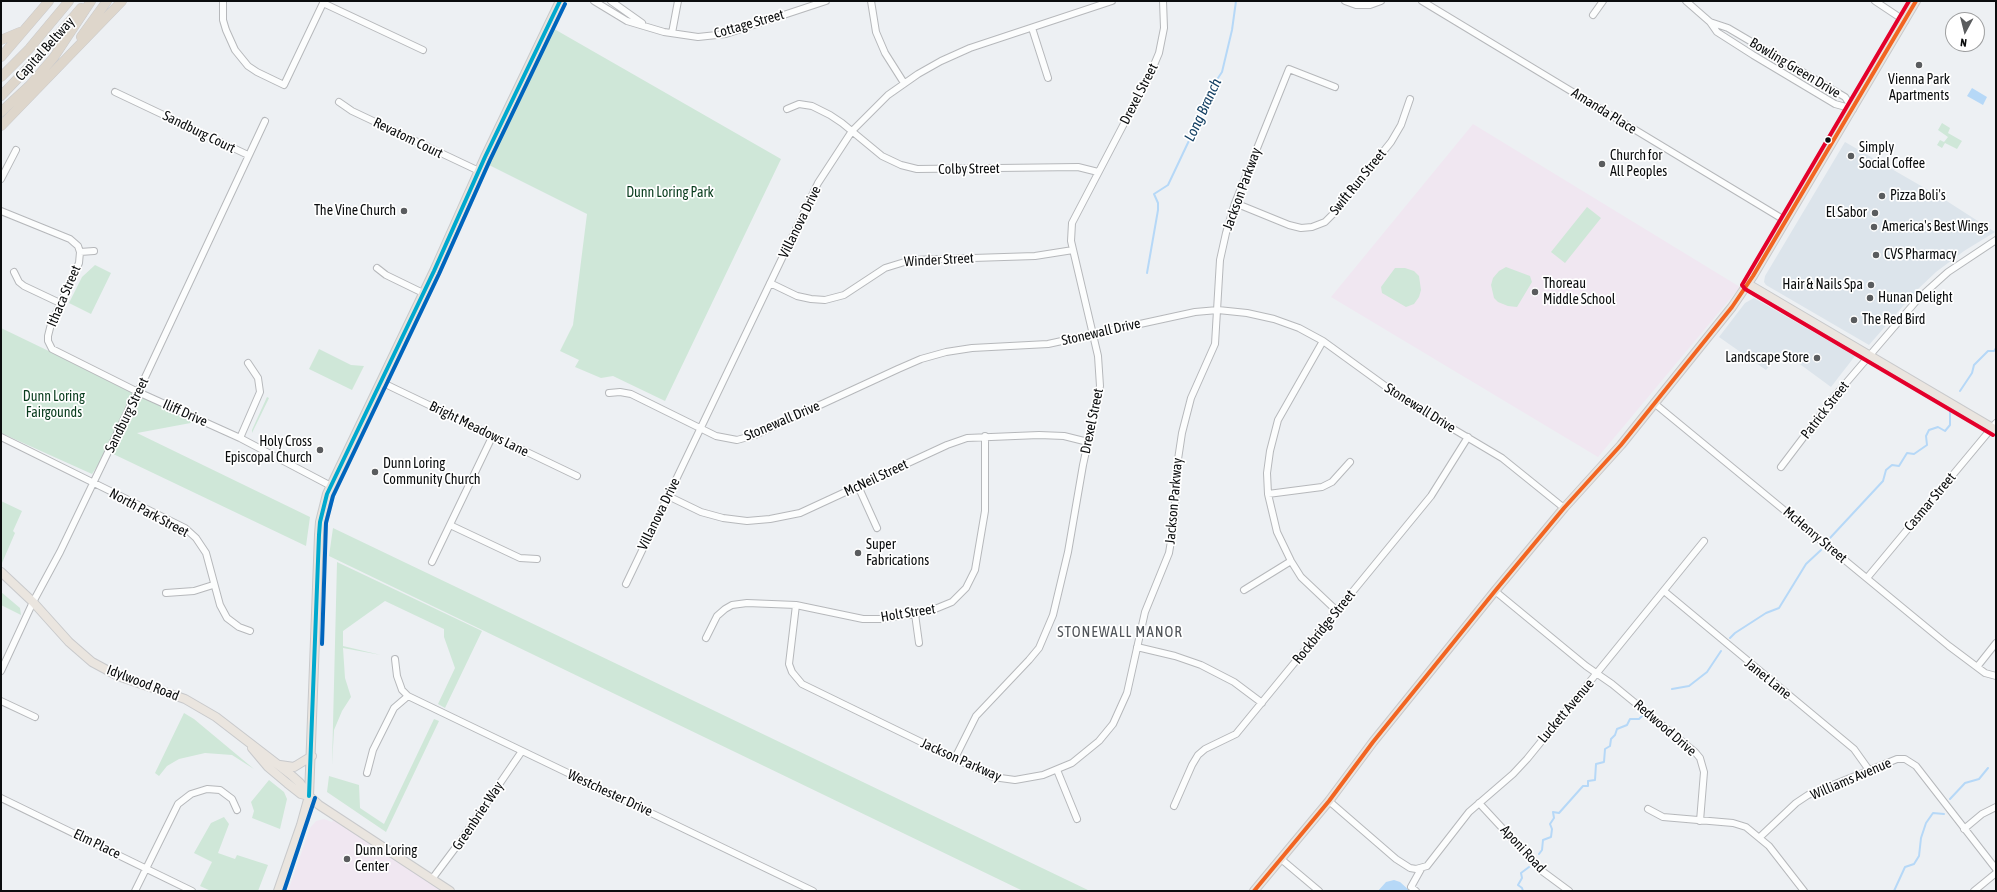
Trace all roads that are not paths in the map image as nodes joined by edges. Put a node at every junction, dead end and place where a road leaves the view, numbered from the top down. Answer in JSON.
{"nodes":[{"id":1,"x":49,"y":1,"type":"edge"},
{"id":2,"x":69,"y":1,"type":"edge"},
{"id":3,"x":87,"y":1,"type":"edge"},
{"id":4,"x":92,"y":1,"type":"edge"},
{"id":5,"x":106,"y":1,"type":"edge"},
{"id":6,"x":122,"y":1,"type":"edge"},
{"id":7,"x":223,"y":1,"type":"edge"},
{"id":8,"x":560,"y":1,"type":"edge"},
{"id":9,"x":594,"y":1,"type":"edge"},
{"id":10,"x":611,"y":1,"type":"edge"},
{"id":11,"x":678,"y":1,"type":"edge"},
{"id":12,"x":826,"y":1,"type":"edge"},
{"id":13,"x":871,"y":1,"type":"edge"},
{"id":14,"x":1112,"y":1,"type":"edge"},
{"id":15,"x":1163,"y":1,"type":"edge"},
{"id":16,"x":1345,"y":1,"type":"edge"},
{"id":17,"x":1381,"y":1,"type":"edge"},
{"id":18,"x":1422,"y":1,"type":"edge"},
{"id":19,"x":1603,"y":1,"type":"edge"},
{"id":20,"x":1686,"y":1,"type":"edge"},
{"id":21,"x":1875,"y":1,"type":"edge"},
{"id":22,"x":1916,"y":1,"type":"edge"},
{"id":23,"x":324,"y":2,"type":"edge"},
{"id":24,"x":1593,"y":15,"type":"dead end"},
{"id":25,"x":1905,"y":21,"type":"junction"},
{"id":26,"x":1710,"y":22,"type":"junction"},
{"id":27,"x":30,"y":24,"type":"junction"},
{"id":28,"x":647,"y":26,"type":"junction"},
{"id":29,"x":1032,"y":28,"type":"junction"},
{"id":30,"x":672,"y":33,"type":"junction"},
{"id":31,"x":1,"y":40,"type":"edge"},
{"id":32,"x":423,"y":50,"type":"dead end"},
{"id":33,"x":1,"y":57,"type":"edge"},
{"id":34,"x":59,"y":66,"type":"junction"},
{"id":35,"x":1,"y":78,"type":"edge"},
{"id":36,"x":1048,"y":78,"type":"dead end"},
{"id":37,"x":904,"y":83,"type":"junction"},
{"id":38,"x":1334,"y":87,"type":"dead end"},
{"id":39,"x":115,"y":92,"type":"dead end"},
{"id":40,"x":1,"y":96,"type":"edge"},
{"id":41,"x":1410,"y":99,"type":"dead end"},
{"id":42,"x":339,"y":102,"type":"dead end"},
{"id":43,"x":787,"y":109,"type":"dead end"},
{"id":44,"x":1853,"y":109,"type":"junction"},
{"id":45,"x":1,"y":112,"type":"edge"},
{"id":46,"x":265,"y":121,"type":"dead end"},
{"id":47,"x":1,"y":126,"type":"edge"},
{"id":48,"x":852,"y":131,"type":"junction"},
{"id":49,"x":16,"y":150,"type":"dead end"},
{"id":50,"x":248,"y":156,"type":"junction"},
{"id":51,"x":479,"y":171,"type":"junction"},
{"id":52,"x":1098,"y":172,"type":"junction"},
{"id":53,"x":1,"y":179,"type":"edge"},
{"id":54,"x":1235,"y":203,"type":"junction"},
{"id":55,"x":1,"y":211,"type":"edge"},
{"id":56,"x":1786,"y":221,"type":"junction"},
{"id":57,"x":1996,"y":240,"type":"edge"},
{"id":58,"x":1073,"y":250,"type":"junction"},
{"id":59,"x":94,"y":251,"type":"dead end"},
{"id":60,"x":80,"y":252,"type":"junction"},
{"id":61,"x":377,"y":268,"type":"dead end"},
{"id":62,"x":14,"y":272,"type":"dead end"},
{"id":63,"x":770,"y":283,"type":"junction"},
{"id":64,"x":1748,"y":284,"type":"junction"},
{"id":65,"x":424,"y":293,"type":"junction"},
{"id":66,"x":60,"y":303,"type":"junction"},
{"id":67,"x":1218,"y":310,"type":"junction"},
{"id":68,"x":1093,"y":335,"type":"junction"},
{"id":69,"x":48,"y":336,"type":"joint"},
{"id":70,"x":1323,"y":341,"type":"junction"},
{"id":71,"x":1871,"y":355,"type":"junction"},
{"id":72,"x":248,"y":363,"type":"dead end"},
{"id":73,"x":381,"y":382,"type":"junction"},
{"id":74,"x":138,"y":392,"type":"junction"},
{"id":75,"x":609,"y":393,"type":"dead end"},
{"id":76,"x":1654,"y":404,"type":"junction"},
{"id":77,"x":1995,"y":427,"type":"edge"},
{"id":78,"x":700,"y":429,"type":"junction"},
{"id":79,"x":492,"y":435,"type":"junction"},
{"id":80,"x":985,"y":436,"type":"junction"},
{"id":81,"x":1,"y":437,"type":"edge"},
{"id":82,"x":1468,"y":437,"type":"junction"},
{"id":83,"x":240,"y":438,"type":"junction"},
{"id":84,"x":1088,"y":442,"type":"junction"},
{"id":85,"x":1350,"y":462,"type":"dead end"},
{"id":86,"x":1781,"y":467,"type":"dead end"},
{"id":87,"x":577,"y":476,"type":"dead end"},
{"id":88,"x":93,"y":484,"type":"junction"},
{"id":89,"x":330,"y":486,"type":"junction"},
{"id":90,"x":858,"y":486,"type":"junction"},
{"id":91,"x":1268,"y":494,"type":"junction"},
{"id":92,"x":668,"y":496,"type":"junction"},
{"id":93,"x":1564,"y":508,"type":"junction"},
{"id":94,"x":450,"y":525,"type":"junction"},
{"id":95,"x":877,"y":528,"type":"dead end"},
{"id":96,"x":1704,"y":541,"type":"dead end"},
{"id":97,"x":537,"y":559,"type":"dead end"},
{"id":98,"x":1291,"y":561,"type":"junction"},
{"id":99,"x":432,"y":562,"type":"dead end"},
{"id":100,"x":1,"y":572,"type":"edge"},
{"id":101,"x":1867,"y":578,"type":"junction"},
{"id":102,"x":626,"y":584,"type":"dead end"},
{"id":103,"x":213,"y":585,"type":"junction"},
{"id":104,"x":1244,"y":590,"type":"dead end"},
{"id":105,"x":1496,"y":591,"type":"junction"},
{"id":106,"x":1664,"y":591,"type":"junction"},
{"id":107,"x":166,"y":594,"type":"dead end"},
{"id":108,"x":33,"y":602,"type":"junction"},
{"id":109,"x":796,"y":604,"type":"junction"},
{"id":110,"x":1336,"y":611,"type":"junction"},
{"id":111,"x":914,"y":614,"type":"junction"},
{"id":112,"x":250,"y":631,"type":"dead end"},
{"id":113,"x":706,"y":638,"type":"dead end"},
{"id":114,"x":919,"y":643,"type":"dead end"},
{"id":115,"x":1996,"y":643,"type":"edge"},
{"id":116,"x":1137,"y":647,"type":"junction"},
{"id":117,"x":395,"y":659,"type":"dead end"},
{"id":118,"x":1977,"y":667,"type":"junction"},
{"id":119,"x":1,"y":672,"type":"edge"},
{"id":120,"x":1597,"y":674,"type":"junction"},
{"id":121,"x":1996,"y":676,"type":"edge"},
{"id":122,"x":408,"y":696,"type":"junction"},
{"id":123,"x":1,"y":701,"type":"edge"},
{"id":124,"x":1262,"y":703,"type":"junction"},
{"id":125,"x":35,"y":717,"type":"dead end"},
{"id":126,"x":241,"y":735,"type":"junction"},
{"id":127,"x":522,"y":751,"type":"junction"},
{"id":128,"x":312,"y":756,"type":"junction"},
{"id":129,"x":955,"y":758,"type":"junction"},
{"id":130,"x":278,"y":764,"type":"junction"},
{"id":131,"x":1057,"y":770,"type":"junction"},
{"id":132,"x":1869,"y":770,"type":"junction"},
{"id":133,"x":367,"y":774,"type":"dead end"},
{"id":134,"x":309,"y":796,"type":"junction"},
{"id":135,"x":1,"y":798,"type":"edge"},
{"id":136,"x":1329,"y":801,"type":"junction"},
{"id":137,"x":1479,"y":803,"type":"junction"},
{"id":138,"x":1174,"y":806,"type":"dead end"},
{"id":139,"x":1996,"y":807,"type":"edge"},
{"id":140,"x":1648,"y":809,"type":"dead end"},
{"id":141,"x":237,"y":810,"type":"dead end"},
{"id":142,"x":1077,"y":819,"type":"dead end"},
{"id":143,"x":1700,"y":821,"type":"junction"},
{"id":144,"x":1964,"y":829,"type":"junction"},
{"id":145,"x":1760,"y":837,"type":"junction"},
{"id":146,"x":1281,"y":859,"type":"junction"},
{"id":147,"x":146,"y":868,"type":"junction"},
{"id":148,"x":1419,"y":869,"type":"junction"},
{"id":149,"x":1996,"y":869,"type":"edge"},
{"id":150,"x":1996,"y":873,"type":"edge"},
{"id":151,"x":432,"y":879,"type":"junction"},
{"id":152,"x":135,"y":891,"type":"edge"},
{"id":153,"x":192,"y":891,"type":"edge"},
{"id":154,"x":278,"y":891,"type":"edge"},
{"id":155,"x":450,"y":891,"type":"edge"},
{"id":156,"x":813,"y":891,"type":"edge"},
{"id":157,"x":1254,"y":891,"type":"edge"},
{"id":158,"x":1319,"y":891,"type":"edge"},
{"id":159,"x":1416,"y":891,"type":"edge"},
{"id":160,"x":1567,"y":891,"type":"edge"},
{"id":161,"x":1804,"y":891,"type":"edge"},
{"id":162,"x":1974,"y":891,"type":"edge"}],
"edges":[{"from":1,"to":27,"type":"highway"},
{"from":2,"to":35,"type":"highway"},
{"from":3,"to":40,"type":"highway","name":"Capital Beltway"},
{"from":4,"to":45,"type":"highway"},
{"from":5,"to":34,"type":"highway"},
{"from":6,"to":34,"type":"highway"},
{"from":7,"to":23,"type":"street"},
{"from":8,"to":51,"type":"main road"},
{"from":9,"to":28,"type":"street","name":"Cottage Street"},
{"from":10,"to":28,"type":"street","name":"Cottage Street"},
{"from":11,"to":30,"type":"street"},
{"from":12,"to":30,"type":"street","name":"Cottage Street"},
{"from":13,"to":37,"type":"street"},
{"from":14,"to":29,"type":"street","name":"Villanova Drive"},
{"from":15,"to":52,"type":"street","name":"Drexel Street"},
{"from":16,"to":17,"type":"street"},
{"from":18,"to":56,"type":"street","name":"Amanda Place"},
{"from":19,"to":24,"type":"street"},
{"from":20,"to":26,"type":"street","name":"Bowling Green Drive"},
{"from":21,"to":25,"type":"street"},
{"from":22,"to":25,"type":"main road"},
{"from":23,"to":32,"type":"street"},
{"from":25,"to":44,"type":"main road"},
{"from":26,"to":44,"type":"street","name":"Bowling Green Drive"},
{"from":26,"to":44,"type":"street","name":"Bowling Green Drive"},
{"from":27,"to":31,"type":"highway"},
{"from":27,"to":33,"type":"highway"},
{"from":28,"to":30,"type":"street","name":"Cottage Street"},
{"from":29,"to":36,"type":"street"},
{"from":29,"to":37,"type":"street","name":"Villanova Drive"},
{"from":34,"to":47,"type":"highway"},
{"from":37,"to":48,"type":"street","name":"Villanova Drive"},
{"from":38,"to":54,"type":"street","name":"Jackson Parkway"},
{"from":39,"to":50,"type":"street","name":"Sandburg Court"},
{"from":41,"to":54,"type":"street","name":"Swift Run Street"},
{"from":42,"to":51,"type":"street","name":"Revatom Court"},
{"from":43,"to":48,"type":"street","name":"Colby Street"},
{"from":44,"to":56,"type":"main road"},
{"from":46,"to":50,"type":"street","name":"Sandburg Court"},
{"from":48,"to":52,"type":"street","name":"Colby Street"},
{"from":48,"to":63,"type":"street","name":"Villanova Drive"},
{"from":49,"to":53,"type":"street"},
{"from":50,"to":74,"type":"street","name":"Sandburg Street"},
{"from":51,"to":65,"type":"main road"},
{"from":52,"to":58,"type":"street","name":"Drexel Street"},
{"from":54,"to":67,"type":"street","name":"Jackson Parkway"},
{"from":55,"to":60,"type":"street","name":"Ithaca Street"},
{"from":56,"to":64,"type":"main road"},
{"from":57,"to":71,"type":"street","name":"Patrick Street"},
{"from":58,"to":63,"type":"street","name":"Winder Street"},
{"from":58,"to":68,"type":"street","name":"Drexel Street"},
{"from":59,"to":60,"type":"street"},
{"from":60,"to":66,"type":"street","name":"Ithaca Street"},
{"from":61,"to":65,"type":"street"},
{"from":62,"to":66,"type":"street"},
{"from":63,"to":78,"type":"street","name":"Villanova Drive"},
{"from":64,"to":71,"type":"main road"},
{"from":64,"to":76,"type":"main road"},
{"from":65,"to":73,"type":"main road"},
{"from":66,"to":69,"type":"street","name":"Ithaca Street"},
{"from":67,"to":68,"type":"street","name":"Stonewall Drive"},
{"from":67,"to":70,"type":"street","name":"Stonewall Drive"},
{"from":67,"to":116,"type":"street","name":"Jackson Parkway"},
{"from":68,"to":78,"type":"street","name":"Stonewall Drive"},
{"from":68,"to":84,"type":"street","name":"Drexel Street"},
{"from":69,"to":74,"type":"street","name":"Iliff Drive"},
{"from":70,"to":82,"type":"street","name":"Stonewall Drive"},
{"from":70,"to":91,"type":"street"},
{"from":71,"to":77,"type":"main road"},
{"from":71,"to":86,"type":"street","name":"Patrick Street"},
{"from":72,"to":83,"type":"street"},
{"from":73,"to":79,"type":"street","name":"Bright Meadows Lane"},
{"from":73,"to":89,"type":"main road"},
{"from":74,"to":83,"type":"street","name":"Iliff Drive"},
{"from":74,"to":88,"type":"street","name":"Sandburg Street"},
{"from":75,"to":78,"type":"street","name":"Stonewall Drive"},
{"from":76,"to":93,"type":"main road"},
{"from":76,"to":101,"type":"street","name":"McHenry Street"},
{"from":77,"to":101,"type":"street","name":"Casmar Street"},
{"from":78,"to":92,"type":"street","name":"Villanova Drive"},
{"from":79,"to":87,"type":"street","name":"Bright Meadows Lane"},
{"from":79,"to":94,"type":"street"},
{"from":80,"to":84,"type":"street","name":"McNeil Street"},
{"from":80,"to":90,"type":"street","name":"McNeil Street"},
{"from":80,"to":111,"type":"street","name":"Holt Street"},
{"from":81,"to":88,"type":"street","name":"North Park Street"},
{"from":82,"to":93,"type":"street","name":"Stonewall Drive"},
{"from":82,"to":110,"type":"street","name":"Rockbridge Street"},
{"from":83,"to":89,"type":"street","name":"Iliff Drive"},
{"from":84,"to":129,"type":"street","name":"Drexel Street"},
{"from":85,"to":91,"type":"street"},
{"from":88,"to":103,"type":"street","name":"North Park Street"},
{"from":88,"to":108,"type":"street","name":"Sandburg Street"},
{"from":89,"to":128,"type":"main road"},
{"from":90,"to":92,"type":"street","name":"McNeil Street"},
{"from":90,"to":95,"type":"street"},
{"from":91,"to":98,"type":"street"},
{"from":92,"to":102,"type":"street","name":"Villanova Drive"},
{"from":93,"to":105,"type":"main road"},
{"from":94,"to":97,"type":"street"},
{"from":94,"to":99,"type":"street"},
{"from":96,"to":106,"type":"street","name":"Luckett Avenue"},
{"from":98,"to":104,"type":"street"},
{"from":98,"to":110,"type":"street"},
{"from":100,"to":108,"type":"main road","name":"Idylwood Road"},
{"from":101,"to":118,"type":"street","name":"McHenry Street"},
{"from":103,"to":107,"type":"street"},
{"from":103,"to":112,"type":"street","name":"North Park Street"},
{"from":105,"to":120,"type":"street","name":"Redwood Drive"},
{"from":105,"to":136,"type":"main road"},
{"from":106,"to":120,"type":"street","name":"Luckett Avenue"},
{"from":106,"to":132,"type":"street","name":"Janet Lane"},
{"from":108,"to":119,"type":"street","name":"Sandburg Street"},
{"from":108,"to":126,"type":"main road","name":"Idylwood Road"},
{"from":109,"to":111,"type":"street","name":"Holt Street"},
{"from":109,"to":113,"type":"street","name":"Holt Street"},
{"from":109,"to":129,"type":"street","name":"Jackson Parkway"},
{"from":110,"to":124,"type":"street","name":"Rockbridge Street"},
{"from":111,"to":114,"type":"street"},
{"from":115,"to":118,"type":"street"},
{"from":116,"to":124,"type":"street"},
{"from":116,"to":131,"type":"street","name":"Jackson Parkway"},
{"from":117,"to":122,"type":"street"},
{"from":118,"to":121,"type":"street","name":"McHenry Street"},
{"from":120,"to":137,"type":"street","name":"Luckett Avenue"},
{"from":120,"to":143,"type":"street","name":"Redwood Drive"},
{"from":122,"to":127,"type":"street","name":"Westchester Drive"},
{"from":122,"to":133,"type":"street"},
{"from":123,"to":125,"type":"street"},
{"from":124,"to":138,"type":"street","name":"Rockbridge Street"},
{"from":126,"to":130,"type":"main road","name":"Idylwood Road"},
{"from":126,"to":134,"type":"main road","name":"Idylwood Road"},
{"from":127,"to":151,"type":"street","name":"Greenbrier Way"},
{"from":127,"to":156,"type":"street","name":"Westchester Drive"},
{"from":128,"to":130,"type":"main road"},
{"from":128,"to":134,"type":"main road"},
{"from":129,"to":131,"type":"street","name":"Jackson Parkway"},
{"from":130,"to":134,"type":"main road","name":"Idylwood Road"},
{"from":131,"to":142,"type":"street"},
{"from":132,"to":144,"type":"street","name":"Williams Avenue"},
{"from":132,"to":145,"type":"street","name":"Williams Avenue"},
{"from":134,"to":151,"type":"main road","name":"Idylwood Road"},
{"from":134,"to":154,"type":"main road"},
{"from":135,"to":147,"type":"street","name":"Elm Place"},
{"from":136,"to":146,"type":"main road"},
{"from":136,"to":148,"type":"street"},
{"from":137,"to":148,"type":"street","name":"Luckett Avenue"},
{"from":137,"to":160,"type":"street","name":"Aponi Road"},
{"from":139,"to":144,"type":"street"},
{"from":140,"to":143,"type":"street"},
{"from":141,"to":147,"type":"street"},
{"from":143,"to":145,"type":"street"},
{"from":144,"to":149,"type":"street"},
{"from":145,"to":161,"type":"street"},
{"from":146,"to":157,"type":"main road"},
{"from":146,"to":158,"type":"street"},
{"from":147,"to":152,"type":"street"},
{"from":147,"to":153,"type":"street","name":"Elm Place"},
{"from":148,"to":159,"type":"street","name":"Luckett Avenue"},
{"from":150,"to":162,"type":"street"},
{"from":151,"to":155,"type":"main road","name":"Idylwood Road"}]}
